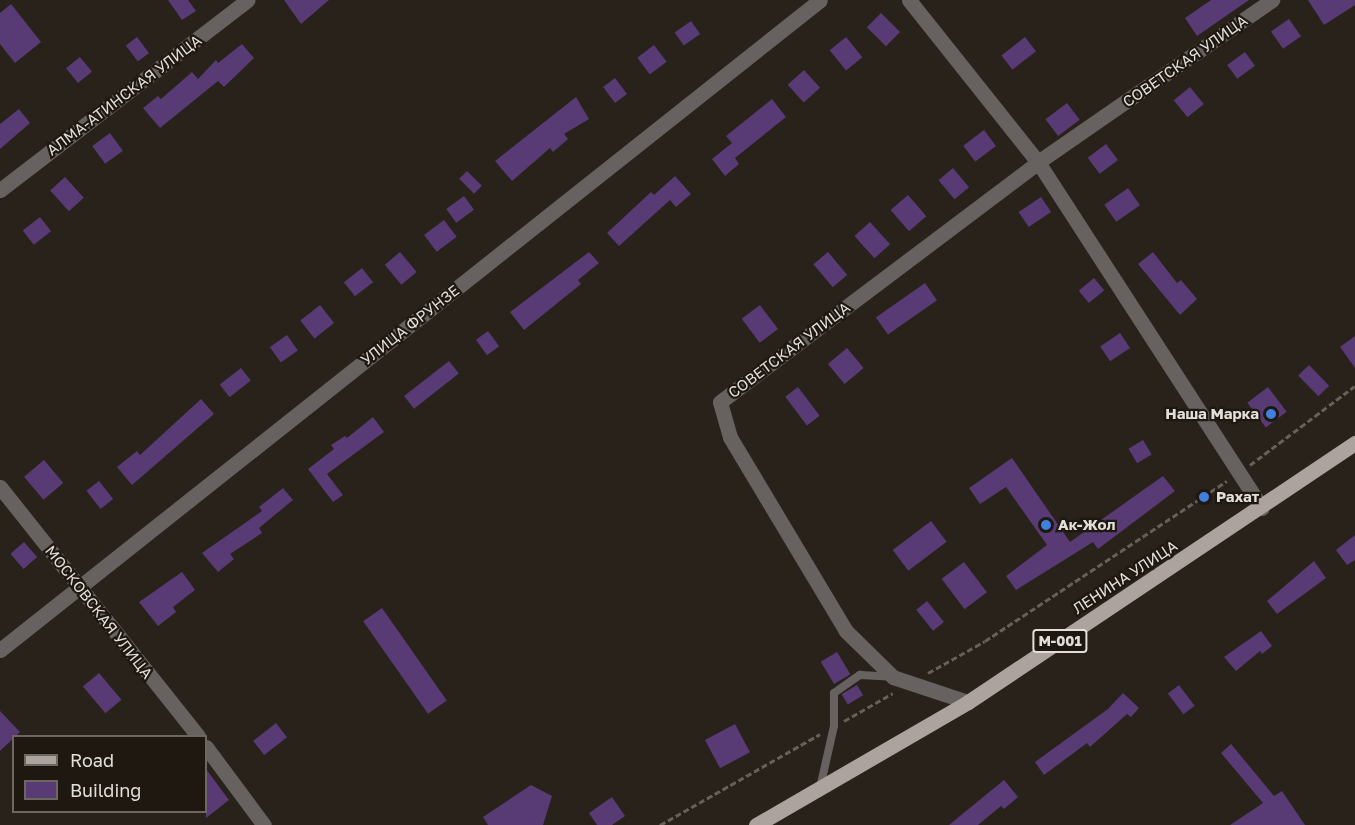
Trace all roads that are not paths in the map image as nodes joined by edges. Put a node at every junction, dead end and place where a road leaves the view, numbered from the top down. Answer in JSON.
{"nodes":[{"id":1,"x":248,"y":0,"type":"edge"},
{"id":2,"x":820,"y":0,"type":"edge"},
{"id":3,"x":909,"y":0,"type":"edge"},
{"id":4,"x":1272,"y":0,"type":"edge"},
{"id":5,"x":1038,"y":162,"type":"junction"},
{"id":6,"x":0,"y":190,"type":"edge"},
{"id":7,"x":1355,"y":443,"type":"edge"},
{"id":8,"x":0,"y":487,"type":"edge"},
{"id":9,"x":1262,"y":508,"type":"junction"},
{"id":10,"x":80,"y":587,"type":"junction"},
{"id":11,"x":0,"y":650,"type":"edge"},
{"id":12,"x":893,"y":677,"type":"junction"},
{"id":13,"x":968,"y":702,"type":"junction"},
{"id":14,"x":197,"y":735,"type":"edge"},
{"id":15,"x":207,"y":748,"type":"edge"},
{"id":16,"x":819,"y":790,"type":"junction"},
{"id":17,"x":264,"y":825,"type":"edge"},
{"id":18,"x":756,"y":825,"type":"edge"}],
"edges":[{"from":1,"to":6,"type":"street","name":"АЛМА-АТИНСКАЯ УЛИЦА"},
{"from":2,"to":10,"type":"street","name":"УЛИЦА ФРУНЗЕ"},
{"from":3,"to":5,"type":"street"},
{"from":4,"to":5,"type":"street","name":"СОВЕТСКАЯ УЛИЦА"},
{"from":5,"to":9,"type":"street"},
{"from":5,"to":12,"type":"street","name":"СОВЕТСКАЯ УЛИЦА"},
{"from":7,"to":9,"type":"main road","name":"ЛЕНИНА УЛИЦА","number":"М-001"},
{"from":8,"to":10,"type":"street","name":"МОСКОВСКАЯ УЛИЦА"},
{"from":9,"to":13,"type":"main road","name":"ЛЕНИНА УЛИЦА","number":"М-001"},
{"from":10,"to":11,"type":"street","name":"УЛИЦА ФРУНЗЕ"},
{"from":10,"to":14,"type":"street","name":"МОСКОВСКАЯ УЛИЦА"},
{"from":12,"to":13,"type":"street","name":"СОВЕТСКАЯ УЛИЦА"},
{"from":12,"to":16,"type":"lane"},
{"from":13,"to":16,"type":"main road","name":"ЛЕНИНА УЛИЦА","number":"М-001"},
{"from":15,"to":17,"type":"street"},
{"from":16,"to":18,"type":"main road","name":"ЛЕНИНА УЛИЦА","number":"М-001"}]}
